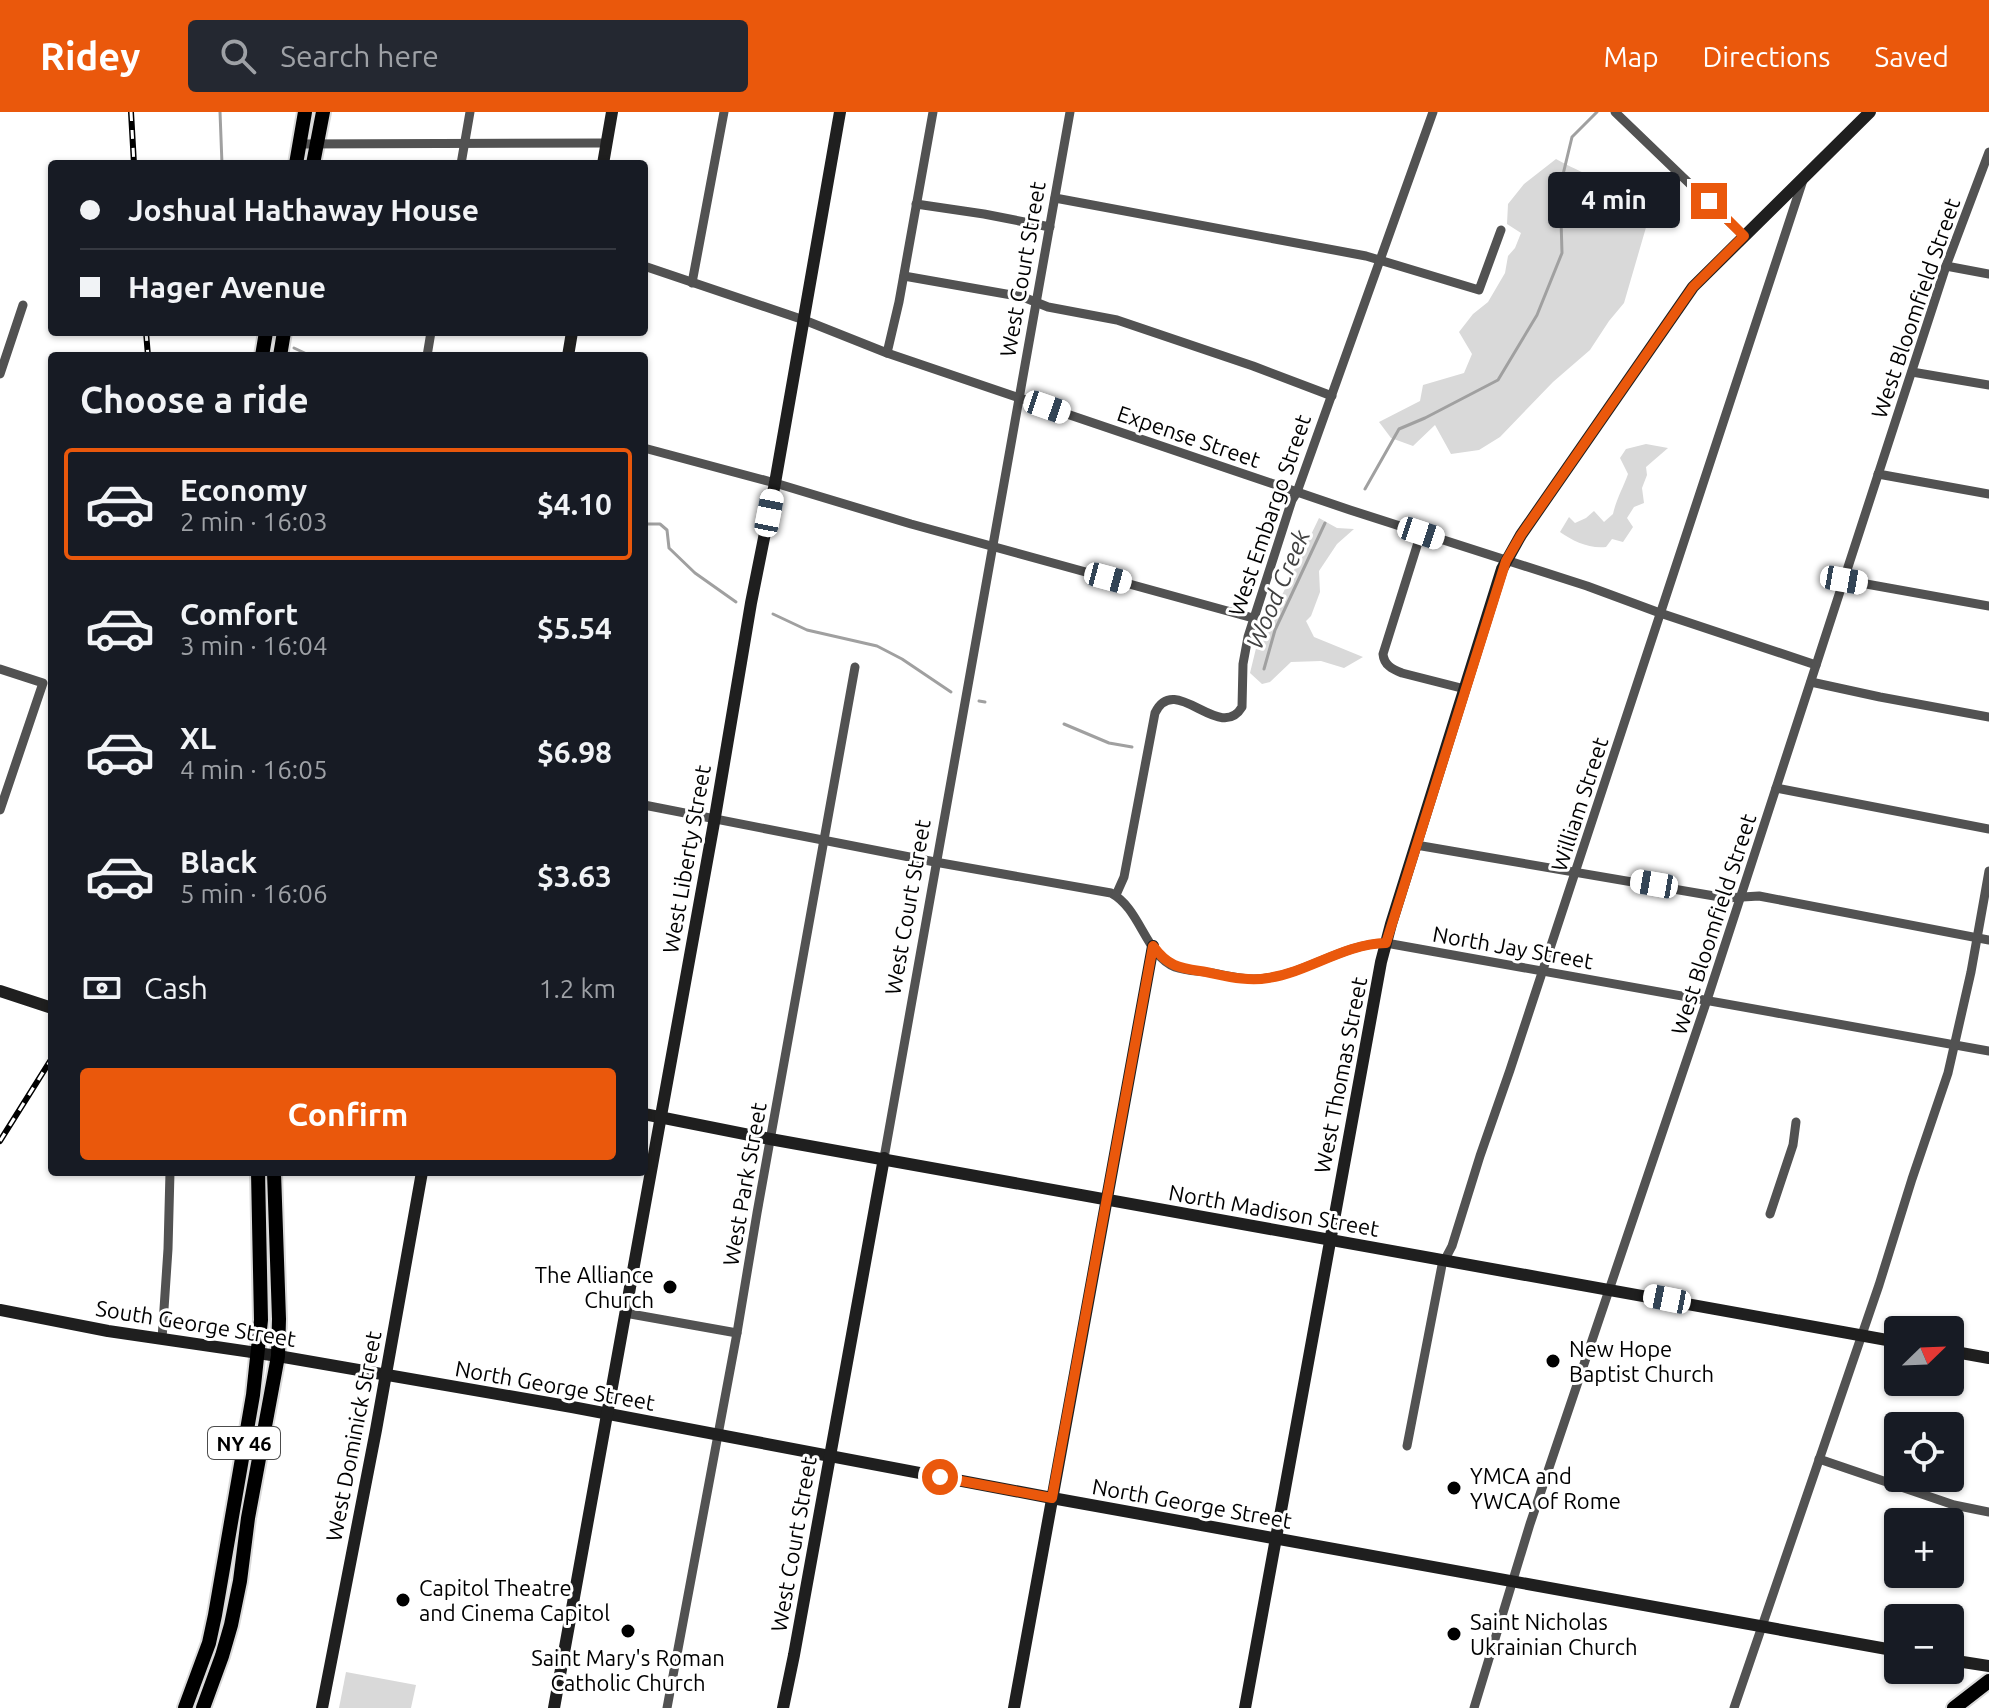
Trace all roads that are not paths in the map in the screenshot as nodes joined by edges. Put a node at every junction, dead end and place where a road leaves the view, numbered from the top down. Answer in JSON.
{"nodes":[{"id":1,"x":305,"y":112,"type":"edge"},
{"id":2,"x":323,"y":112,"type":"edge"},
{"id":3,"x":470,"y":112,"type":"edge"},
{"id":4,"x":612,"y":112,"type":"edge"},
{"id":5,"x":724,"y":112,"type":"edge"},
{"id":6,"x":840,"y":112,"type":"edge"},
{"id":7,"x":933,"y":112,"type":"edge"},
{"id":8,"x":1070,"y":112,"type":"edge"},
{"id":9,"x":1433,"y":112,"type":"edge"},
{"id":10,"x":1615,"y":112,"type":"edge"},
{"id":11,"x":1870,"y":112,"type":"edge"},
{"id":12,"x":465,"y":143,"type":"junction"},
{"id":13,"x":607,"y":143,"type":"junction"},
{"id":14,"x":299,"y":144,"type":"junction"},
{"id":15,"x":317,"y":145,"type":"junction"},
{"id":16,"x":1988,"y":158,"type":"edge"},
{"id":17,"x":297,"y":160,"type":"edge"},
{"id":18,"x":314,"y":160,"type":"edge"},
{"id":19,"x":462,"y":160,"type":"edge"},
{"id":20,"x":604,"y":160,"type":"edge"},
{"id":21,"x":1804,"y":177,"type":"junction"},
{"id":22,"x":1055,"y":198,"type":"junction"},
{"id":23,"x":916,"y":204,"type":"junction"},
{"id":24,"x":1050,"y":227,"type":"junction"},
{"id":25,"x":1501,"y":230,"type":"dead end"},
{"id":26,"x":1744,"y":236,"type":"junction"},
{"id":27,"x":1379,"y":259,"type":"junction"},
{"id":28,"x":1946,"y":266,"type":"junction"},
{"id":29,"x":648,"y":267,"type":"edge"},
{"id":30,"x":1989,"y":274,"type":"edge"},
{"id":31,"x":904,"y":276,"type":"junction"},
{"id":32,"x":692,"y":283,"type":"junction"},
{"id":33,"x":1036,"y":302,"type":"junction"},
{"id":34,"x":23,"y":305,"type":"dead end"},
{"id":35,"x":804,"y":320,"type":"junction"},
{"id":36,"x":887,"y":353,"type":"junction"},
{"id":37,"x":1912,"y":372,"type":"junction"},
{"id":38,"x":0,"y":374,"type":"edge"},
{"id":39,"x":1989,"y":385,"type":"edge"},
{"id":40,"x":1332,"y":396,"type":"junction"},
{"id":41,"x":1019,"y":398,"type":"junction"},
{"id":42,"x":648,"y":449,"type":"edge"},
{"id":43,"x":1878,"y":474,"type":"junction"},
{"id":44,"x":775,"y":483,"type":"junction"},
{"id":45,"x":1297,"y":492,"type":"junction"},
{"id":46,"x":1989,"y":494,"type":"edge"},
{"id":47,"x":1421,"y":533,"type":"junction"},
{"id":48,"x":992,"y":546,"type":"junction"},
{"id":49,"x":1506,"y":561,"type":"junction"},
{"id":50,"x":1844,"y":580,"type":"junction"},
{"id":51,"x":1989,"y":606,"type":"edge"},
{"id":52,"x":1660,"y":613,"type":"junction"},
{"id":53,"x":1253,"y":618,"type":"junction"},
{"id":54,"x":1816,"y":665,"type":"junction"},
{"id":55,"x":855,"y":667,"type":"dead end"},
{"id":56,"x":0,"y":669,"type":"edge"},
{"id":57,"x":1811,"y":682,"type":"junction"},
{"id":58,"x":1465,"y":689,"type":"junction"},
{"id":59,"x":1989,"y":717,"type":"edge"},
{"id":60,"x":1776,"y":788,"type":"junction"},
{"id":61,"x":648,"y":806,"type":"edge"},
{"id":62,"x":0,"y":810,"type":"edge"},
{"id":63,"x":715,"y":817,"type":"junction"},
{"id":64,"x":1989,"y":829,"type":"edge"},
{"id":65,"x":825,"y":840,"type":"junction"},
{"id":66,"x":1416,"y":845,"type":"junction"},
{"id":67,"x":935,"y":862,"type":"junction"},
{"id":68,"x":1576,"y":871,"type":"junction"},
{"id":69,"x":1989,"y":871,"type":"edge"},
{"id":70,"x":1116,"y":895,"type":"junction"},
{"id":71,"x":1741,"y":897,"type":"junction"},
{"id":72,"x":1977,"y":938,"type":"junction"},
{"id":73,"x":1989,"y":940,"type":"edge"},
{"id":74,"x":1386,"y":943,"type":"junction"},
{"id":75,"x":1153,"y":946,"type":"junction"},
{"id":76,"x":1543,"y":970,"type":"junction"},
{"id":77,"x":0,"y":991,"type":"edge"},
{"id":78,"x":1707,"y":1000,"type":"junction"},
{"id":79,"x":48,"y":1007,"type":"edge"},
{"id":80,"x":1956,"y":1044,"type":"junction"},
{"id":81,"x":1989,"y":1051,"type":"edge"},
{"id":82,"x":648,"y":1115,"type":"edge"},
{"id":83,"x":661,"y":1117,"type":"junction"},
{"id":84,"x":1796,"y":1122,"type":"dead end"},
{"id":85,"x":770,"y":1139,"type":"junction"},
{"id":86,"x":884,"y":1158,"type":"junction"},
{"id":87,"x":170,"y":1176,"type":"edge"},
{"id":88,"x":258,"y":1176,"type":"edge"},
{"id":89,"x":274,"y":1176,"type":"edge"},
{"id":90,"x":421,"y":1176,"type":"edge"},
{"id":91,"x":1106,"y":1200,"type":"junction"},
{"id":92,"x":1770,"y":1214,"type":"dead end"},
{"id":93,"x":1330,"y":1240,"type":"junction"},
{"id":94,"x":1445,"y":1261,"type":"junction"},
{"id":95,"x":1611,"y":1289,"type":"junction"},
{"id":96,"x":0,"y":1310,"type":"edge"},
{"id":97,"x":625,"y":1313,"type":"junction"},
{"id":98,"x":737,"y":1333,"type":"junction"},
{"id":99,"x":1861,"y":1336,"type":"junction"},
{"id":100,"x":162,"y":1339,"type":"junction"},
{"id":101,"x":1884,"y":1340,"type":"edge"},
{"id":102,"x":258,"y":1354,"type":"junction"},
{"id":103,"x":1964,"y":1354,"type":"edge"},
{"id":104,"x":278,"y":1356,"type":"junction"},
{"id":105,"x":1989,"y":1358,"type":"edge"},
{"id":106,"x":386,"y":1375,"type":"junction"},
{"id":107,"x":606,"y":1414,"type":"junction"},
{"id":108,"x":719,"y":1434,"type":"junction"},
{"id":109,"x":1407,"y":1446,"type":"dead end"},
{"id":110,"x":829,"y":1456,"type":"junction"},
{"id":111,"x":1819,"y":1459,"type":"junction"},
{"id":112,"x":1052,"y":1498,"type":"junction"},
{"id":113,"x":1989,"y":1512,"type":"edge"},
{"id":114,"x":1277,"y":1539,"type":"junction"},
{"id":115,"x":1512,"y":1582,"type":"junction"},
{"id":116,"x":1763,"y":1626,"type":"junction"},
{"id":117,"x":1884,"y":1648,"type":"edge"},
{"id":118,"x":1964,"y":1662,"type":"edge"},
{"id":119,"x":1989,"y":1666,"type":"edge"},
{"id":120,"x":1989,"y":1681,"type":"edge"},
{"id":121,"x":185,"y":1708,"type":"edge"},
{"id":122,"x":203,"y":1708,"type":"edge"},
{"id":123,"x":322,"y":1708,"type":"edge"},
{"id":124,"x":554,"y":1708,"type":"edge"},
{"id":125,"x":667,"y":1708,"type":"edge"},
{"id":126,"x":783,"y":1708,"type":"edge"},
{"id":127,"x":1014,"y":1708,"type":"edge"},
{"id":128,"x":1245,"y":1708,"type":"edge"},
{"id":129,"x":1474,"y":1708,"type":"edge"},
{"id":130,"x":1734,"y":1708,"type":"edge"},
{"id":131,"x":1954,"y":1708,"type":"edge"}],
"edges":[{"from":1,"to":14,"type":"main road"},
{"from":2,"to":15,"type":"main road"},
{"from":3,"to":12,"type":"street"},
{"from":4,"to":13,"type":"street"},
{"from":5,"to":32,"type":"street"},
{"from":6,"to":35,"type":"street","name":"West Liberty Street"},
{"from":7,"to":23,"type":"street"},
{"from":8,"to":22,"type":"street","name":"West Court Street"},
{"from":9,"to":27,"type":"street","name":"West Embargo Street"},
{"from":10,"to":26,"type":"street"},
{"from":11,"to":21,"type":"street","name":"West Thomas Street"},
{"from":12,"to":13,"type":"street"},
{"from":12,"to":15,"type":"street"},
{"from":12,"to":19,"type":"street"},
{"from":13,"to":20,"type":"street"},
{"from":14,"to":15,"type":"street"},
{"from":14,"to":17,"type":"main road"},
{"from":15,"to":18,"type":"main road"},
{"from":16,"to":28,"type":"street","name":"West Bloomfield Street"},
{"from":21,"to":26,"type":"street","name":"West Thomas Street"},
{"from":21,"to":52,"type":"street","name":"William Street"},
{"from":22,"to":24,"type":"street","name":"West Court Street"},
{"from":22,"to":27,"type":"street"},
{"from":23,"to":24,"type":"street"},
{"from":23,"to":31,"type":"street"},
{"from":24,"to":33,"type":"street","name":"West Court Street"},
{"from":25,"to":27,"type":"street"},
{"from":26,"to":49,"type":"street","name":"West Thomas Street"},
{"from":27,"to":40,"type":"street","name":"West Embargo Street"},
{"from":28,"to":30,"type":"street"},
{"from":28,"to":37,"type":"street","name":"West Bloomfield Street"},
{"from":29,"to":32,"type":"street","name":"Expense Street"},
{"from":31,"to":33,"type":"street"},
{"from":31,"to":36,"type":"street"},
{"from":32,"to":35,"type":"street","name":"Expense Street"},
{"from":33,"to":40,"type":"street"},
{"from":33,"to":41,"type":"street","name":"West Court Street"},
{"from":34,"to":38,"type":"street"},
{"from":35,"to":36,"type":"street","name":"Expense Street"},
{"from":35,"to":44,"type":"street","name":"West Liberty Street"},
{"from":36,"to":41,"type":"street","name":"Expense Street"},
{"from":37,"to":39,"type":"street"},
{"from":37,"to":43,"type":"street","name":"West Bloomfield Street"},
{"from":40,"to":45,"type":"street","name":"West Embargo Street"},
{"from":41,"to":45,"type":"street","name":"Expense Street"},
{"from":41,"to":48,"type":"street","name":"West Court Street"},
{"from":42,"to":44,"type":"street"},
{"from":43,"to":46,"type":"street"},
{"from":43,"to":50,"type":"street","name":"West Bloomfield Street"},
{"from":44,"to":48,"type":"street"},
{"from":44,"to":63,"type":"street","name":"West Liberty Street"},
{"from":45,"to":47,"type":"street","name":"Expense Street"},
{"from":45,"to":53,"type":"street","name":"West Embargo Street"},
{"from":47,"to":49,"type":"street","name":"Expense Street"},
{"from":47,"to":58,"type":"street"},
{"from":48,"to":53,"type":"street"},
{"from":48,"to":67,"type":"street","name":"West Court Street"},
{"from":49,"to":52,"type":"street","name":"Expense Street"},
{"from":49,"to":58,"type":"street","name":"West Thomas Street"},
{"from":50,"to":51,"type":"street"},
{"from":50,"to":54,"type":"street","name":"West Bloomfield Street"},
{"from":52,"to":54,"type":"street","name":"Expense Street"},
{"from":52,"to":68,"type":"street","name":"William Street"},
{"from":53,"to":70,"type":"street","name":"West Embargo Street"},
{"from":54,"to":57,"type":"street","name":"West Bloomfield Street"},
{"from":55,"to":65,"type":"street","name":"West Park Street"},
{"from":56,"to":62,"type":"street"},
{"from":57,"to":59,"type":"street"},
{"from":57,"to":60,"type":"street","name":"West Bloomfield Street"},
{"from":58,"to":66,"type":"street","name":"West Thomas Street"},
{"from":60,"to":64,"type":"street"},
{"from":60,"to":71,"type":"street","name":"West Bloomfield Street"},
{"from":61,"to":63,"type":"street"},
{"from":63,"to":65,"type":"street"},
{"from":63,"to":83,"type":"street","name":"West Liberty Street"},
{"from":65,"to":67,"type":"street"},
{"from":65,"to":85,"type":"street","name":"West Park Street"},
{"from":66,"to":68,"type":"street"},
{"from":66,"to":74,"type":"street","name":"West Thomas Street"},
{"from":67,"to":70,"type":"street"},
{"from":67,"to":86,"type":"street","name":"West Court Street"},
{"from":68,"to":71,"type":"street"},
{"from":68,"to":76,"type":"street","name":"William Street"},
{"from":69,"to":72,"type":"street"},
{"from":70,"to":75,"type":"street","name":"North Jay Street"},
{"from":71,"to":72,"type":"street"},
{"from":71,"to":78,"type":"street","name":"West Bloomfield Street"},
{"from":72,"to":73,"type":"street"},
{"from":72,"to":80,"type":"street"},
{"from":74,"to":75,"type":"street","name":"North Jay Street"},
{"from":74,"to":76,"type":"street","name":"North Jay Street"},
{"from":74,"to":93,"type":"street","name":"West Thomas Street"},
{"from":75,"to":91,"type":"street"},
{"from":76,"to":78,"type":"street","name":"North Jay Street"},
{"from":76,"to":94,"type":"street","name":"William Street"},
{"from":77,"to":79,"type":"street"},
{"from":78,"to":80,"type":"street","name":"North Jay Street"},
{"from":78,"to":95,"type":"street","name":"West Bloomfield Street"},
{"from":80,"to":81,"type":"street","name":"North Jay Street"},
{"from":80,"to":99,"type":"street"},
{"from":82,"to":83,"type":"street","name":"North Madison Street"},
{"from":83,"to":85,"type":"street","name":"North Madison Street"},
{"from":83,"to":97,"type":"street","name":"West Liberty Street"},
{"from":84,"to":92,"type":"street"},
{"from":85,"to":86,"type":"street","name":"North Madison Street"},
{"from":85,"to":98,"type":"street","name":"West Park Street"},
{"from":86,"to":91,"type":"street","name":"North Madison Street"},
{"from":86,"to":110,"type":"street","name":"West Court Street"},
{"from":87,"to":100,"type":"street"},
{"from":88,"to":102,"type":"main road","number":"NY 46"},
{"from":89,"to":104,"type":"main road","number":"NY 46"},
{"from":90,"to":106,"type":"street","name":"West Dominick Street"},
{"from":91,"to":93,"type":"street","name":"North Madison Street"},
{"from":91,"to":112,"type":"street"},
{"from":93,"to":94,"type":"street","name":"North Madison Street"},
{"from":93,"to":114,"type":"street","name":"West Thomas Street"},
{"from":94,"to":95,"type":"street","name":"North Madison Street"},
{"from":94,"to":109,"type":"street","name":"William Street"},
{"from":95,"to":99,"type":"street","name":"North Madison Street"},
{"from":95,"to":115,"type":"street","name":"West Bloomfield Street"},
{"from":96,"to":100,"type":"street","name":"South George Street"},
{"from":97,"to":98,"type":"street"},
{"from":97,"to":107,"type":"street","name":"West Liberty Street"},
{"from":98,"to":108,"type":"street","name":"West Park Street"},
{"from":99,"to":101,"type":"street","name":"North Madison Street"},
{"from":99,"to":111,"type":"street"},
{"from":100,"to":102,"type":"street","name":"South George Street"},
{"from":102,"to":104,"type":"street","name":"South George Street"},
{"from":102,"to":121,"type":"main road","number":"NY 46"},
{"from":103,"to":105,"type":"street"},
{"from":104,"to":106,"type":"street","name":"South George Street"},
{"from":104,"to":122,"type":"main road","number":"NY 46"},
{"from":106,"to":107,"type":"street","name":"North George Street"},
{"from":106,"to":123,"type":"street","name":"West Dominick Street"},
{"from":107,"to":108,"type":"street","name":"North George Street"},
{"from":107,"to":124,"type":"street","name":"West Liberty Street"},
{"from":108,"to":110,"type":"street","name":"North George Street"},
{"from":108,"to":125,"type":"street","name":"West Park Street"},
{"from":110,"to":112,"type":"street","name":"North George Street"},
{"from":110,"to":126,"type":"street","name":"West Court Street"},
{"from":111,"to":113,"type":"street"},
{"from":111,"to":116,"type":"street"},
{"from":112,"to":114,"type":"street","name":"North George Street"},
{"from":112,"to":127,"type":"street"},
{"from":114,"to":115,"type":"street","name":"North George Street"},
{"from":114,"to":128,"type":"street","name":"West Thomas Street"},
{"from":115,"to":116,"type":"street","name":"North George Street"},
{"from":115,"to":129,"type":"street","name":"West Bloomfield Street"},
{"from":116,"to":117,"type":"street","name":"North George Street"},
{"from":116,"to":130,"type":"street"},
{"from":118,"to":119,"type":"street"},
{"from":120,"to":131,"type":"main road"}]}
